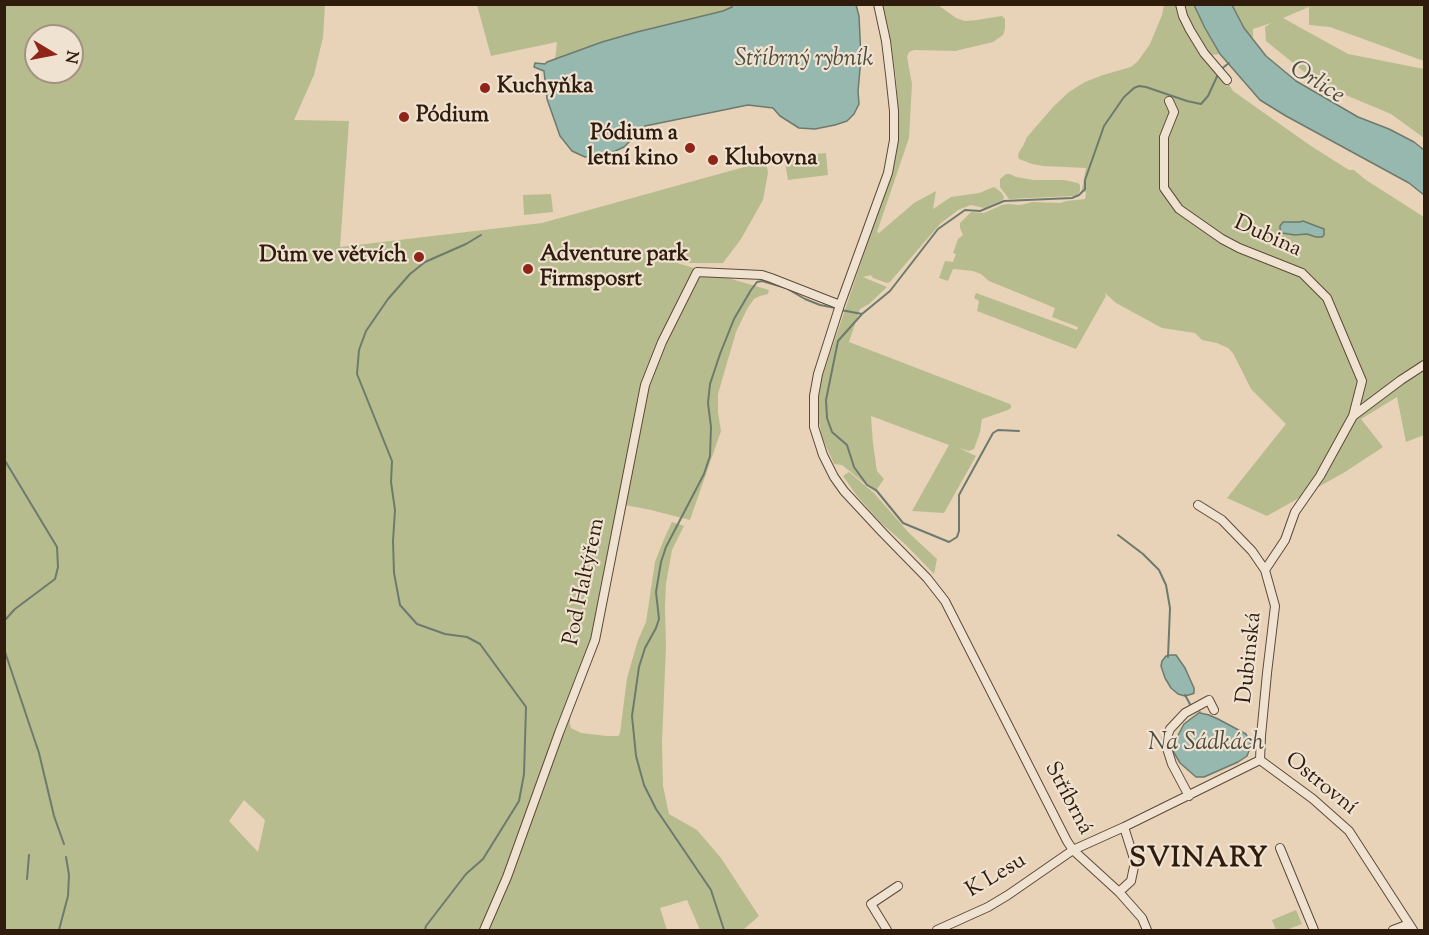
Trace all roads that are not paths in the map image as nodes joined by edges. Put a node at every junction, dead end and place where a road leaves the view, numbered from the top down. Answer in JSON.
{"nodes":[{"id":1,"x":878,"y":4,"type":"edge"},
{"id":2,"x":1180,"y":4,"type":"edge"},
{"id":3,"x":1227,"y":80,"type":"dead end"},
{"id":4,"x":1169,"y":101,"type":"dead end"},
{"id":5,"x":840,"y":305,"type":"junction"},
{"id":6,"x":1425,"y":365,"type":"edge"},
{"id":7,"x":1353,"y":416,"type":"junction"},
{"id":8,"x":1198,"y":505,"type":"dead end"},
{"id":9,"x":1265,"y":570,"type":"junction"},
{"id":10,"x":1214,"y":710,"type":"dead end"},
{"id":11,"x":1260,"y":760,"type":"junction"},
{"id":12,"x":1189,"y":796,"type":"junction"},
{"id":13,"x":1124,"y":827,"type":"junction"},
{"id":14,"x":1280,"y":848,"type":"dead end"},
{"id":15,"x":1073,"y":850,"type":"junction"},
{"id":16,"x":898,"y":886,"type":"dead end"},
{"id":17,"x":1119,"y":892,"type":"junction"},
{"id":18,"x":1411,"y":927,"type":"edge"},
{"id":19,"x":483,"y":930,"type":"edge"},
{"id":20,"x":887,"y":930,"type":"edge"},
{"id":21,"x":937,"y":930,"type":"edge"},
{"id":22,"x":1147,"y":930,"type":"edge"},
{"id":23,"x":1314,"y":930,"type":"edge"},
{"id":24,"x":1393,"y":930,"type":"edge"}],
"edges":[{"from":1,"to":5,"type":"street","name":"Stříbrná"},
{"from":2,"to":3,"type":"street"},
{"from":4,"to":7,"type":"street","name":"Dubina"},
{"from":5,"to":15,"type":"street","name":"Stříbrná"},
{"from":5,"to":19,"type":"street","name":"Pod Haltýřem"},
{"from":6,"to":7,"type":"street","name":"Dubina"},
{"from":7,"to":9,"type":"street","name":"Dubina"},
{"from":8,"to":9,"type":"street"},
{"from":9,"to":11,"type":"street","name":"Dubinská"},
{"from":10,"to":12,"type":"street"},
{"from":11,"to":12,"type":"street"},
{"from":11,"to":18,"type":"street","name":"Ostrovní"},
{"from":12,"to":13,"type":"street"},
{"from":13,"to":15,"type":"street"},
{"from":13,"to":17,"type":"street","name":"Stříbrná"},
{"from":14,"to":23,"type":"street"},
{"from":15,"to":17,"type":"street","name":"Stříbrná"},
{"from":15,"to":21,"type":"street","name":"K Lesu"},
{"from":16,"to":20,"type":"street"},
{"from":17,"to":22,"type":"street","name":"Stříbrná"},
{"from":18,"to":24,"type":"street"}]}
